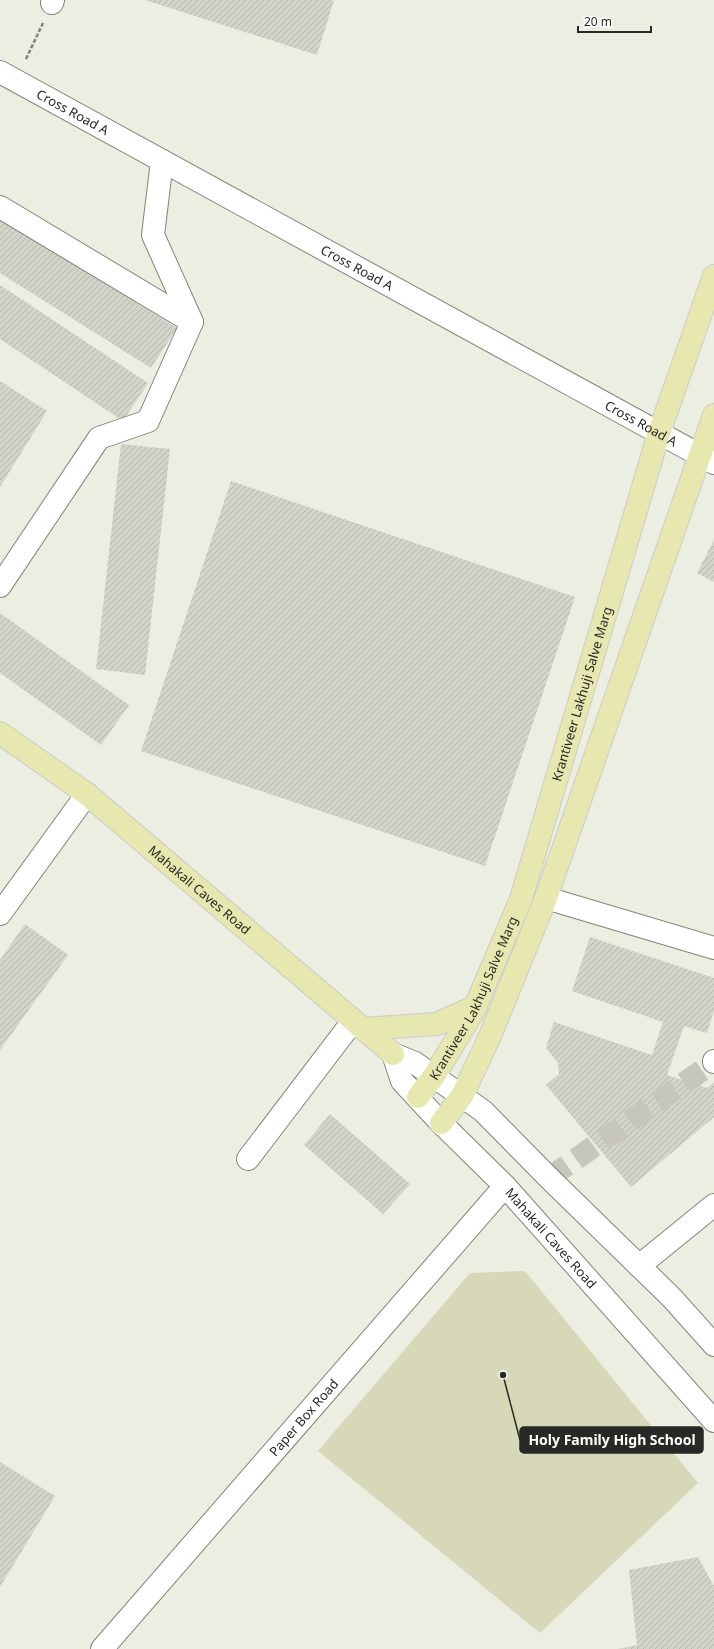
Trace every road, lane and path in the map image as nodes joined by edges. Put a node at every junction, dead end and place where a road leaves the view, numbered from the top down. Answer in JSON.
{"nodes":[{"id":1,"x":53,"y":2,"type":"edge"},
{"id":2,"x":8,"y":76,"type":"edge"},
{"id":3,"x":162,"y":161,"type":"junction"},
{"id":4,"x":0,"y":207,"type":"edge"},
{"id":5,"x":714,"y":276,"type":"edge"},
{"id":6,"x":192,"y":322,"type":"junction"},
{"id":7,"x":714,"y":415,"type":"edge"},
{"id":8,"x":659,"y":433,"type":"junction"},
{"id":9,"x":707,"y":459,"type":"edge"},
{"id":10,"x":0,"y":586,"type":"edge"},
{"id":11,"x":0,"y":733,"type":"edge"},
{"id":12,"x":87,"y":794,"type":"junction"},
{"id":13,"x":546,"y":898,"type":"junction"},
{"id":14,"x":0,"y":914,"type":"edge"},
{"id":15,"x":714,"y":948,"type":"edge"},
{"id":16,"x":476,"y":1006,"type":"junction"},
{"id":17,"x":358,"y":1025,"type":"junction"},
{"id":18,"x":393,"y":1054,"type":"junction"},
{"id":19,"x":434,"y":1076,"type":"junction"},
{"id":20,"x":462,"y":1096,"type":"junction"},
{"id":21,"x":418,"y":1097,"type":"junction"},
{"id":22,"x":441,"y":1123,"type":"junction"},
{"id":23,"x":248,"y":1159,"type":"dead end"},
{"id":24,"x":505,"y":1186,"type":"junction"},
{"id":25,"x":714,"y":1205,"type":"edge"},
{"id":26,"x":639,"y":1266,"type":"junction"},
{"id":27,"x":714,"y":1345,"type":"edge"},
{"id":28,"x":714,"y":1421,"type":"edge"},
{"id":29,"x":102,"y":1649,"type":"edge"}],
"edges":[{"from":1,"to":2,"type":"path"},
{"from":2,"to":3,"type":"street","name":"Cross Road A"},
{"from":3,"to":6,"type":"street"},
{"from":3,"to":8,"type":"street","name":"Cross Road A"},
{"from":4,"to":6,"type":"street"},
{"from":5,"to":8,"type":"main road","name":"Krantiveer Lakhuji Salve Marg"},
{"from":6,"to":10,"type":"street"},
{"from":7,"to":9,"type":"main road","name":"Krantiveer Lakhuji Salve Marg"},
{"from":8,"to":9,"type":"street","name":"Cross Road A"},
{"from":8,"to":16,"type":"main road","name":"Krantiveer Lakhuji Salve Marg"},
{"from":9,"to":13,"type":"main road","name":"Krantiveer Lakhuji Salve Marg"},
{"from":11,"to":12,"type":"main road","name":"Mahakali Caves Road"},
{"from":12,"to":14,"type":"street"},
{"from":12,"to":17,"type":"main road","name":"Mahakali Caves Road"},
{"from":13,"to":15,"type":"street"},
{"from":13,"to":20,"type":"main road","name":"Krantiveer Lakhuji Salve Marg"},
{"from":16,"to":17,"type":"main road"},
{"from":16,"to":19,"type":"main road","name":"Krantiveer Lakhuji Salve Marg"},
{"from":17,"to":18,"type":"main road","name":"Mahakali Caves Road"},
{"from":17,"to":23,"type":"street"},
{"from":18,"to":19,"type":"street","name":"Mahakali Caves Road"},
{"from":18,"to":21,"type":"street","name":"Mahakali Caves Road"},
{"from":19,"to":20,"type":"street","name":"Mahakali Caves Road"},
{"from":19,"to":21,"type":"main road","name":"Krantiveer Lakhuji Salve Marg"},
{"from":20,"to":22,"type":"main road","name":"Krantiveer Lakhuji Salve Marg"},
{"from":20,"to":26,"type":"street","name":"Mahakali Caves Road"},
{"from":21,"to":22,"type":"street","name":"Mahakali Caves Road"},
{"from":22,"to":24,"type":"street","name":"Mahakali Caves Road"},
{"from":24,"to":28,"type":"street","name":"Mahakali Caves Road"},
{"from":24,"to":29,"type":"street","name":"Paper Box Road"},
{"from":25,"to":26,"type":"street"},
{"from":26,"to":27,"type":"street","name":"Mahakali Caves Road"}]}
